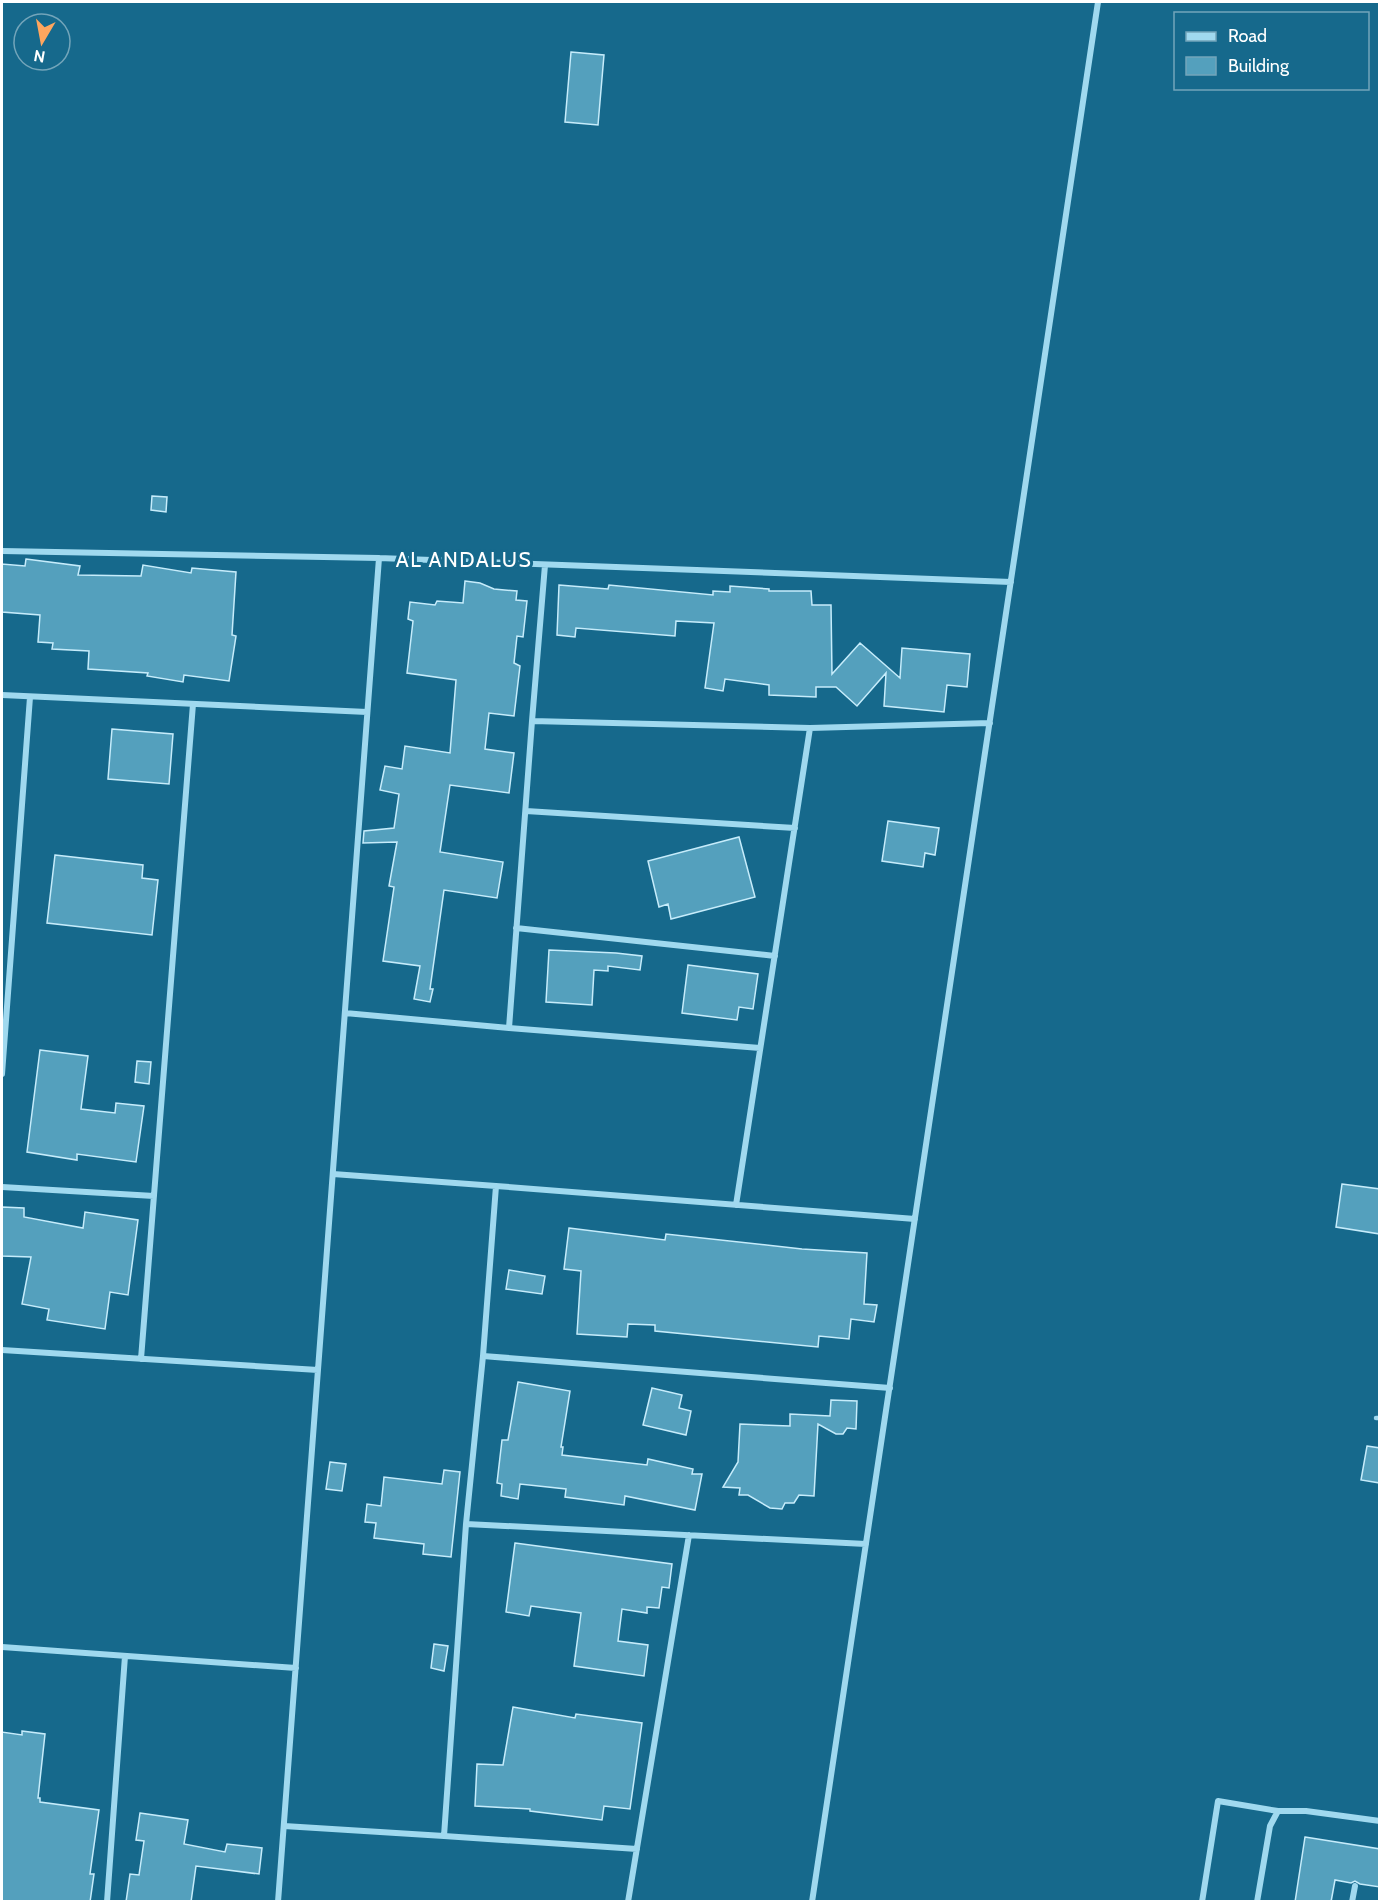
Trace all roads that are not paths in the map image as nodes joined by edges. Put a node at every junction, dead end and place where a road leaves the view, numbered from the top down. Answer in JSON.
{"nodes":[{"id":1,"x":1098,"y":2,"type":"edge"},
{"id":2,"x":2,"y":551,"type":"edge"},
{"id":3,"x":379,"y":558,"type":"junction"},
{"id":4,"x":545,"y":565,"type":"junction"},
{"id":5,"x":1011,"y":582,"type":"junction"},
{"id":6,"x":2,"y":696,"type":"edge"},
{"id":7,"x":30,"y":697,"type":"junction"},
{"id":8,"x":193,"y":704,"type":"junction"},
{"id":9,"x":367,"y":712,"type":"junction"},
{"id":10,"x":532,"y":722,"type":"junction"},
{"id":11,"x":990,"y":723,"type":"junction"},
{"id":12,"x":810,"y":728,"type":"junction"},
{"id":13,"x":525,"y":811,"type":"junction"},
{"id":14,"x":795,"y":828,"type":"junction"},
{"id":15,"x":516,"y":928,"type":"junction"},
{"id":16,"x":775,"y":956,"type":"junction"},
{"id":17,"x":345,"y":1013,"type":"junction"},
{"id":18,"x":509,"y":1028,"type":"junction"},
{"id":19,"x":760,"y":1048,"type":"junction"},
{"id":20,"x":2,"y":1074,"type":"edge"},
{"id":21,"x":333,"y":1174,"type":"junction"},
{"id":22,"x":496,"y":1186,"type":"junction"},
{"id":23,"x":2,"y":1187,"type":"edge"},
{"id":24,"x":154,"y":1197,"type":"junction"},
{"id":25,"x":736,"y":1205,"type":"junction"},
{"id":26,"x":915,"y":1219,"type":"junction"},
{"id":27,"x":2,"y":1350,"type":"edge"},
{"id":28,"x":483,"y":1356,"type":"junction"},
{"id":29,"x":141,"y":1359,"type":"junction"},
{"id":30,"x":318,"y":1370,"type":"junction"},
{"id":31,"x":890,"y":1388,"type":"junction"},
{"id":32,"x":466,"y":1524,"type":"junction"},
{"id":33,"x":689,"y":1535,"type":"junction"},
{"id":34,"x":866,"y":1544,"type":"junction"},
{"id":35,"x":2,"y":1647,"type":"edge"},
{"id":36,"x":125,"y":1656,"type":"junction"},
{"id":37,"x":296,"y":1668,"type":"junction"},
{"id":38,"x":1278,"y":1811,"type":"junction"},
{"id":39,"x":1380,"y":1821,"type":"edge"},
{"id":40,"x":284,"y":1826,"type":"junction"},
{"id":41,"x":444,"y":1836,"type":"junction"},
{"id":42,"x":637,"y":1848,"type":"junction"},
{"id":43,"x":1355,"y":1886,"type":"dead end"},
{"id":44,"x":107,"y":1902,"type":"edge"},
{"id":45,"x":278,"y":1902,"type":"edge"},
{"id":46,"x":628,"y":1902,"type":"edge"},
{"id":47,"x":812,"y":1902,"type":"edge"},
{"id":48,"x":1203,"y":1902,"type":"edge"},
{"id":49,"x":1257,"y":1902,"type":"edge"},
{"id":50,"x":1352,"y":1902,"type":"edge"}],
"edges":[{"from":1,"to":5,"type":"street"},
{"from":2,"to":3,"type":"street"},
{"from":3,"to":4,"type":"street"},
{"from":3,"to":9,"type":"street"},
{"from":4,"to":5,"type":"street"},
{"from":4,"to":10,"type":"street"},
{"from":5,"to":11,"type":"street"},
{"from":6,"to":7,"type":"street"},
{"from":7,"to":8,"type":"street"},
{"from":7,"to":20,"type":"street"},
{"from":8,"to":9,"type":"street"},
{"from":8,"to":24,"type":"street"},
{"from":9,"to":17,"type":"street"},
{"from":10,"to":12,"type":"street"},
{"from":10,"to":13,"type":"street"},
{"from":11,"to":12,"type":"street"},
{"from":11,"to":26,"type":"street"},
{"from":12,"to":14,"type":"street"},
{"from":13,"to":14,"type":"street"},
{"from":13,"to":15,"type":"street"},
{"from":14,"to":16,"type":"street"},
{"from":15,"to":16,"type":"street"},
{"from":15,"to":18,"type":"street"},
{"from":16,"to":19,"type":"street"},
{"from":17,"to":18,"type":"street"},
{"from":17,"to":21,"type":"street"},
{"from":18,"to":19,"type":"street"},
{"from":19,"to":25,"type":"street"},
{"from":21,"to":22,"type":"street"},
{"from":21,"to":30,"type":"street"},
{"from":22,"to":25,"type":"street"},
{"from":22,"to":28,"type":"street"},
{"from":23,"to":24,"type":"street"},
{"from":24,"to":29,"type":"street"},
{"from":25,"to":26,"type":"street"},
{"from":26,"to":31,"type":"street"},
{"from":27,"to":29,"type":"street"},
{"from":28,"to":31,"type":"street"},
{"from":28,"to":32,"type":"street"},
{"from":29,"to":30,"type":"street"},
{"from":30,"to":37,"type":"street"},
{"from":31,"to":34,"type":"street"},
{"from":32,"to":33,"type":"street"},
{"from":32,"to":41,"type":"street"},
{"from":33,"to":34,"type":"street"},
{"from":33,"to":42,"type":"street"},
{"from":34,"to":47,"type":"street"},
{"from":35,"to":36,"type":"street"},
{"from":36,"to":37,"type":"street"},
{"from":36,"to":44,"type":"street"},
{"from":37,"to":40,"type":"street"},
{"from":38,"to":39,"type":"street"},
{"from":38,"to":48,"type":"street"},
{"from":38,"to":49,"type":"street"},
{"from":40,"to":41,"type":"street"},
{"from":40,"to":45,"type":"street"},
{"from":41,"to":42,"type":"street"},
{"from":42,"to":46,"type":"street"},
{"from":43,"to":50,"type":"street"}]}
